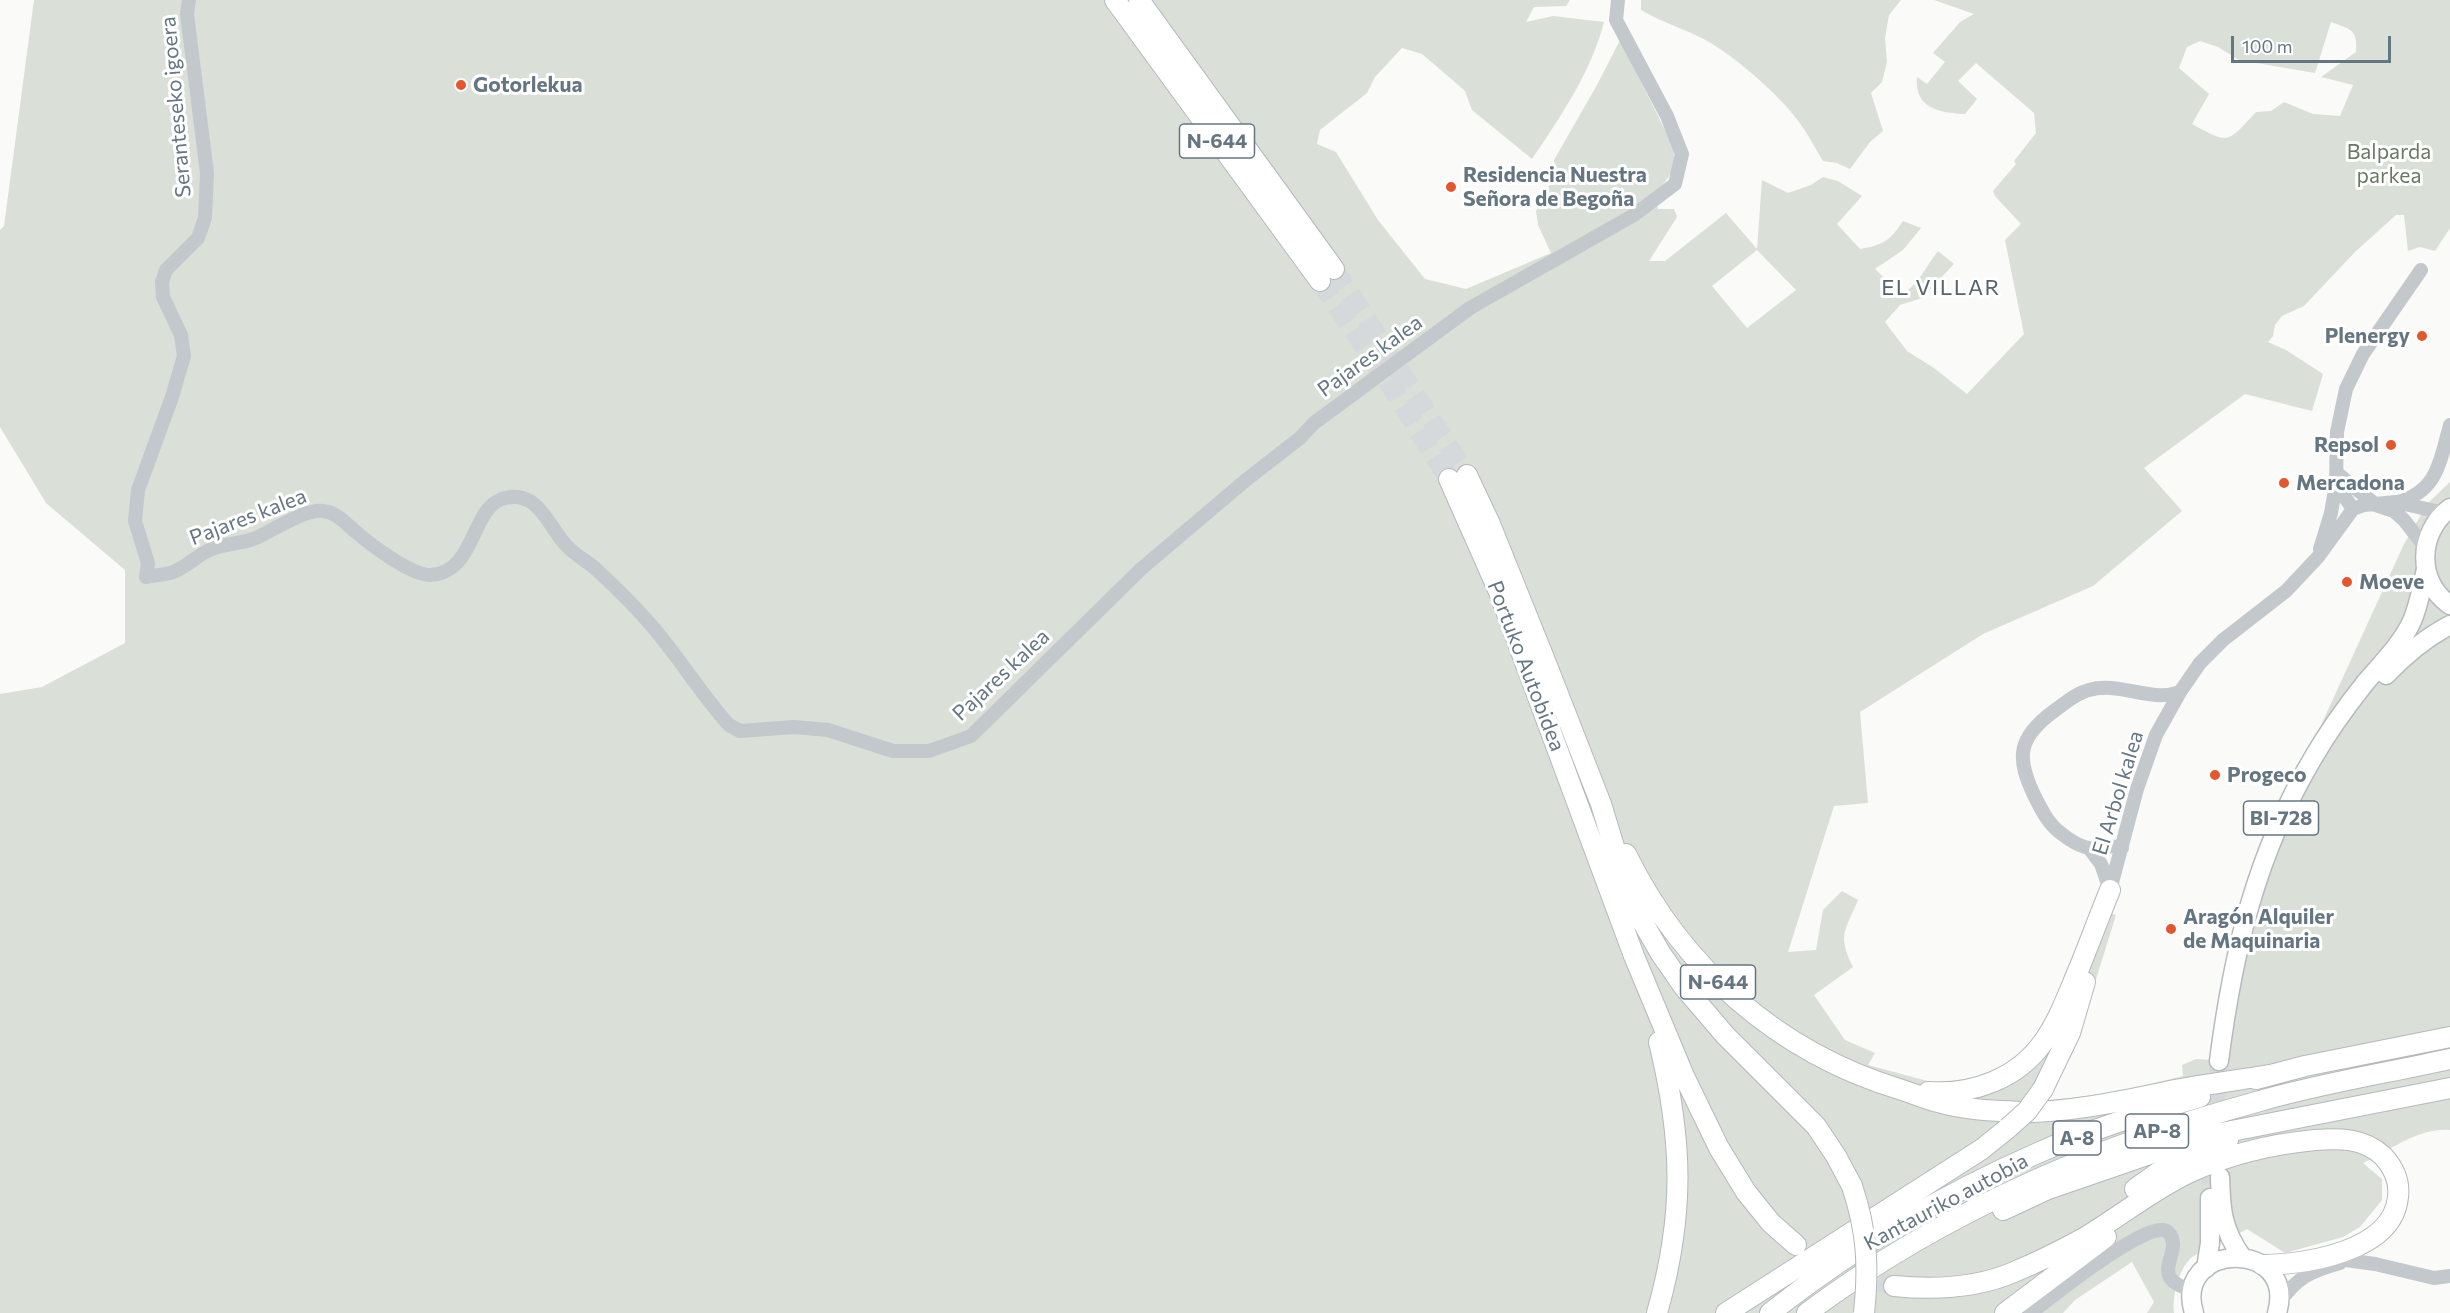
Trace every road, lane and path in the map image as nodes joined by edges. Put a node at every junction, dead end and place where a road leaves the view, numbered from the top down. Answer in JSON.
{"nodes":[{"id":1,"x":189,"y":0,"type":"edge"},
{"id":2,"x":1115,"y":0,"type":"edge"},
{"id":3,"x":1138,"y":0,"type":"edge"},
{"id":4,"x":1618,"y":0,"type":"edge"},
{"id":5,"x":2421,"y":270,"type":"dead end"},
{"id":6,"x":2450,"y":425,"type":"edge"},
{"id":7,"x":2341,"y":480,"type":"junction"},
{"id":8,"x":2396,"y":502,"type":"junction"},
{"id":9,"x":2376,"y":505,"type":"junction"},
{"id":10,"x":2354,"y":509,"type":"junction"},
{"id":11,"x":2447,"y":511,"type":"edge"},
{"id":12,"x":2426,"y":547,"type":"junction"},
{"id":13,"x":2318,"y":556,"type":"junction"},
{"id":14,"x":2426,"y":568,"type":"junction"},
{"id":15,"x":146,"y":577,"type":"joint"},
{"id":16,"x":2450,"y":605,"type":"edge"},
{"id":17,"x":2450,"y":625,"type":"edge"},
{"id":18,"x":2180,"y":692,"type":"junction"},
{"id":19,"x":1601,"y":804,"type":"junction"},
{"id":20,"x":2089,"y":848,"type":"junction"},
{"id":21,"x":2122,"y":848,"type":"junction"},
{"id":22,"x":2110,"y":890,"type":"junction"},
{"id":23,"x":1634,"y":956,"type":"junction"},
{"id":24,"x":2450,"y":1037,"type":"edge"},
{"id":25,"x":2450,"y":1059,"type":"edge"},
{"id":26,"x":2269,"y":1075,"type":"junction"},
{"id":27,"x":2450,"y":1088,"type":"edge"},
{"id":28,"x":1901,"y":1090,"type":"junction"},
{"id":29,"x":2264,"y":1124,"type":"junction"},
{"id":30,"x":2272,"y":1146,"type":"junction"},
{"id":31,"x":1796,"y":1245,"type":"dead end"},
{"id":32,"x":2242,"y":1257,"type":"junction"},
{"id":33,"x":2323,"y":1257,"type":"junction"},
{"id":34,"x":2351,"y":1260,"type":"junction"},
{"id":35,"x":2036,"y":1262,"type":"junction"},
{"id":36,"x":2263,"y":1265,"type":"junction"},
{"id":37,"x":2206,"y":1268,"type":"junction"},
{"id":38,"x":2450,"y":1276,"type":"edge"},
{"id":39,"x":1894,"y":1286,"type":"tunnel mouth"},
{"id":40,"x":2193,"y":1290,"type":"junction"},
{"id":41,"x":2278,"y":1308,"type":"edge"},
{"id":42,"x":1657,"y":1313,"type":"edge"},
{"id":43,"x":1726,"y":1313,"type":"edge"},
{"id":44,"x":1770,"y":1313,"type":"edge"},
{"id":45,"x":1807,"y":1313,"type":"edge"},
{"id":46,"x":1826,"y":1313,"type":"edge"},
{"id":47,"x":1864,"y":1313,"type":"edge"},
{"id":48,"x":2005,"y":1313,"type":"edge"},
{"id":49,"x":2031,"y":1313,"type":"edge"},
{"id":50,"x":2194,"y":1313,"type":"edge"}],
"edges":[{"from":1,"to":15,"type":"street","name":"Seranteseko igoera"},
{"from":2,"to":3,"type":"highway","number":"N-644"},
{"from":4,"to":15,"type":"street","name":"Pajares kalea"},
{"from":5,"to":7,"type":"street","name":"El Arbol kalea"},
{"from":6,"to":8,"type":"street"},
{"from":7,"to":9,"type":"street"},
{"from":7,"to":10,"type":"street"},
{"from":7,"to":13,"type":"street","name":"El Arbol kalea"},
{"from":8,"to":9,"type":"street"},
{"from":8,"to":11,"type":"street"},
{"from":9,"to":10,"type":"street"},
{"from":9,"to":12,"type":"street"},
{"from":10,"to":13,"type":"street","name":"El Arbol kalea"},
{"from":11,"to":12,"type":"main road","number":"BI-728"},
{"from":12,"to":14,"type":"main road","number":"BI-728"},
{"from":13,"to":18,"type":"street","name":"El Arbol kalea"},
{"from":14,"to":16,"type":"main road","number":"BI-728"},
{"from":14,"to":17,"type":"main road","number":"BI-728"},
{"from":18,"to":20,"type":"street"},
{"from":18,"to":21,"type":"street","name":"El Arbol kalea"},
{"from":19,"to":23,"type":"highway","name":"Portuko Autobidea","number":"N-644"},
{"from":19,"to":28,"type":"highway","number":"N-644"},
{"from":19,"to":47,"type":"highway","bridge":true},
{"from":20,"to":21,"type":"street"},
{"from":20,"to":22,"type":"street"},
{"from":21,"to":22,"type":"street","name":"El Arbol kalea"},
{"from":22,"to":28,"type":"highway","number":"N-644"},
{"from":22,"to":43,"type":"highway","bridge":true},
{"from":23,"to":31,"type":"highway","number":"N-644"},
{"from":23,"to":42,"type":"highway","number":"N-644"},
{"from":24,"to":26,"type":"highway","name":"Kantauriko autobia","number":"A-8"},
{"from":25,"to":45,"type":"highway","number":"AP-8"},
{"from":26,"to":28,"type":"highway","number":"N-644"},
{"from":26,"to":44,"type":"highway","name":"Kantauriko autobia","number":"A-8"},
{"from":27,"to":29,"type":"highway","name":"Kantauriko autobia","number":"A-8"},
{"from":29,"to":35,"type":"highway"},
{"from":29,"to":46,"type":"highway","name":"Kantauriko autobia","number":"A-8"},
{"from":30,"to":33,"type":"highway"},
{"from":30,"to":35,"type":"highway"},
{"from":30,"to":48,"type":"highway"},
{"from":32,"to":36,"type":"main road"},
{"from":32,"to":37,"type":"main road"},
{"from":32,"to":37,"type":"main road"},
{"from":33,"to":34,"type":"street"},
{"from":33,"to":36,"type":"highway"},
{"from":34,"to":38,"type":"street"},
{"from":34,"to":41,"type":"street"},
{"from":35,"to":39,"type":"highway"},
{"from":36,"to":41,"type":"main road"},
{"from":37,"to":40,"type":"main road"},
{"from":40,"to":49,"type":"street"},
{"from":40,"to":50,"type":"main road"}]}
